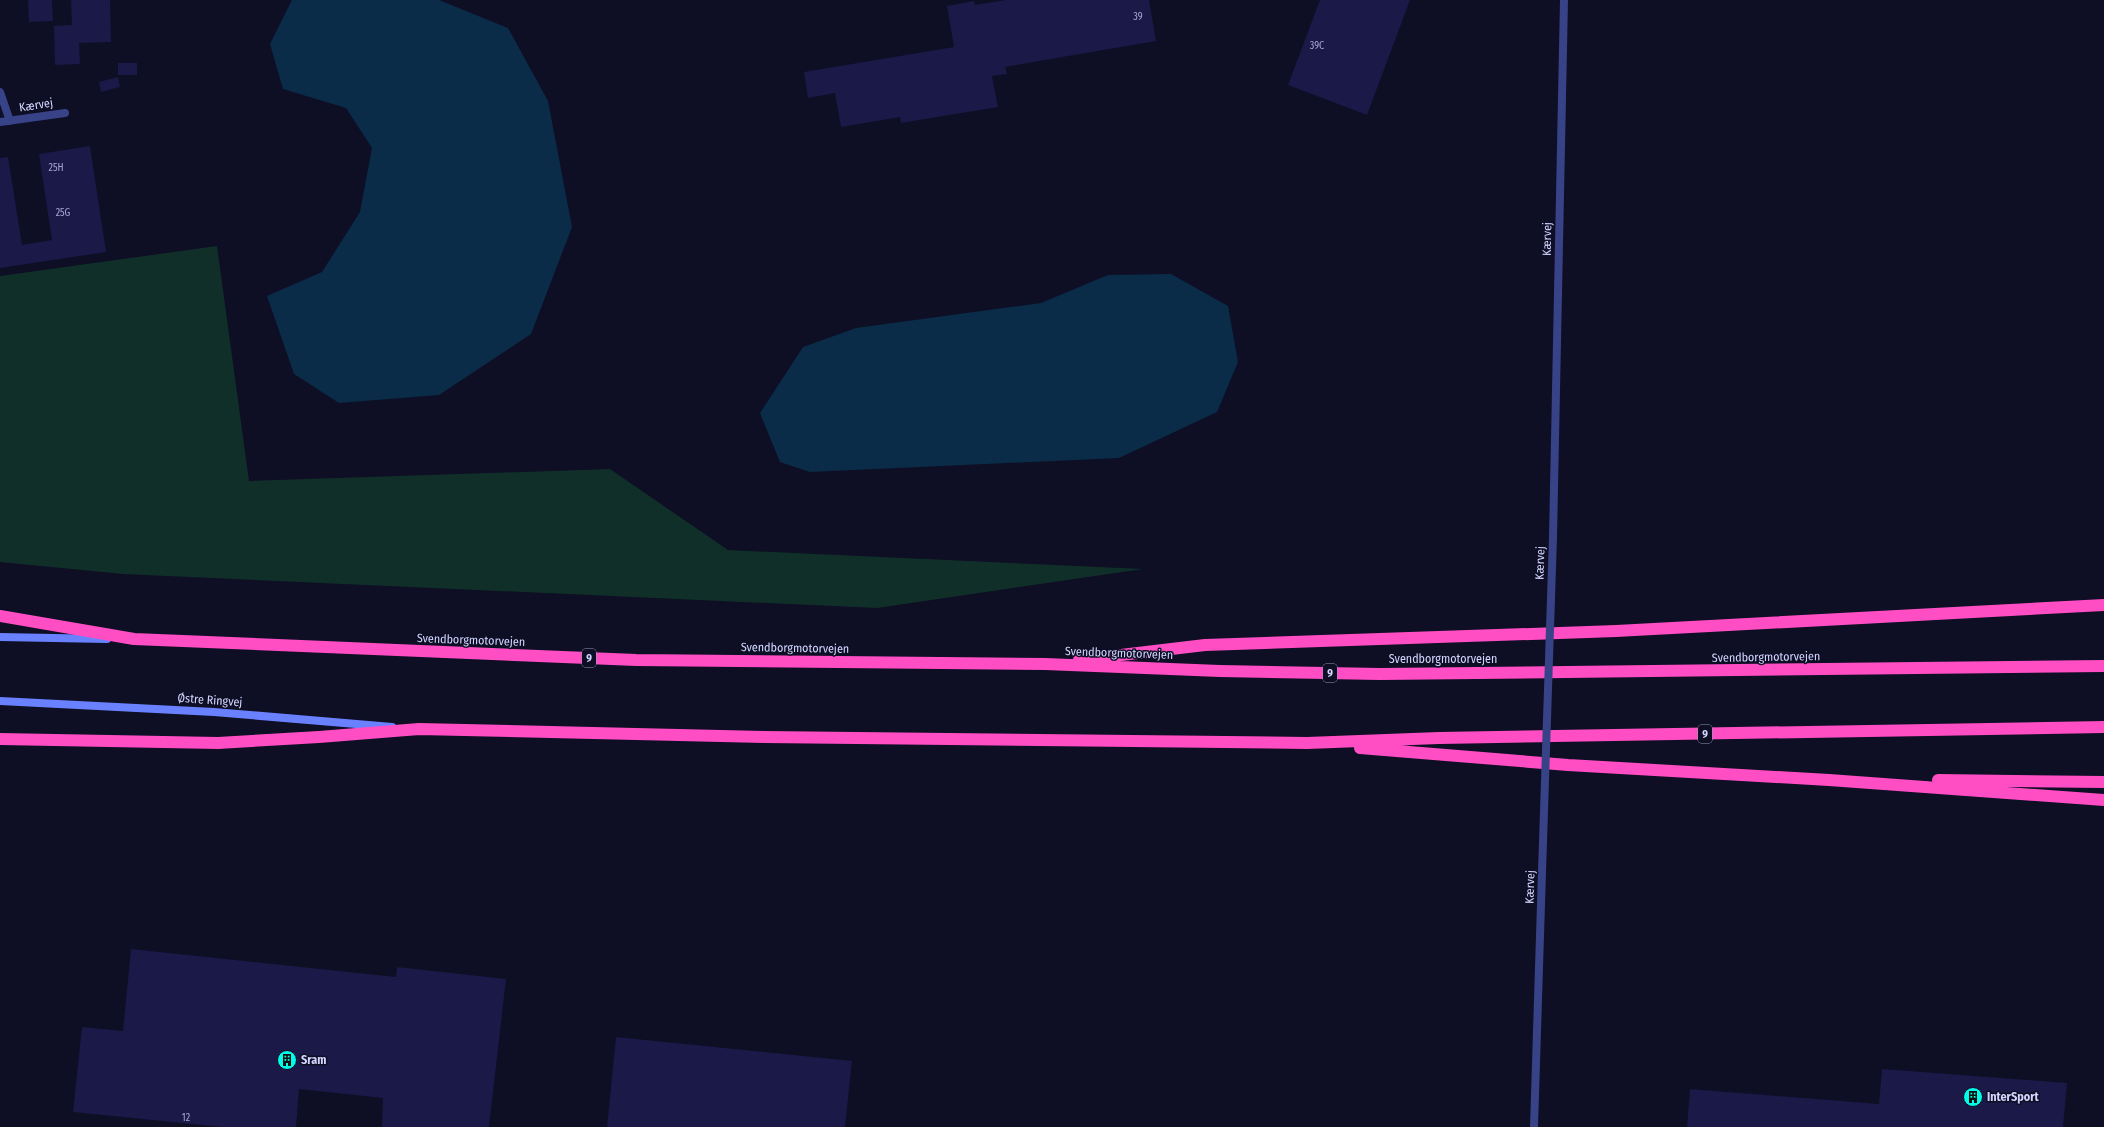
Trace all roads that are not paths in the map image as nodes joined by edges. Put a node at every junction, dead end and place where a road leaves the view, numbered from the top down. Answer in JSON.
{"nodes":[{"id":1,"x":1564,"y":0,"type":"edge"},
{"id":2,"x":0,"y":92,"type":"edge"},
{"id":3,"x":65,"y":112,"type":"dead end"},
{"id":4,"x":10,"y":121,"type":"junction"},
{"id":5,"x":0,"y":122,"type":"edge"},
{"id":6,"x":2104,"y":605,"type":"edge"},
{"id":7,"x":0,"y":616,"type":"edge"},
{"id":8,"x":0,"y":637,"type":"edge"},
{"id":9,"x":134,"y":639,"type":"junction"},
{"id":10,"x":1044,"y":664,"type":"junction"},
{"id":11,"x":2104,"y":666,"type":"edge"},
{"id":12,"x":0,"y":701,"type":"edge"},
{"id":13,"x":2104,"y":727,"type":"edge"},
{"id":14,"x":419,"y":729,"type":"junction"},
{"id":15,"x":0,"y":739,"type":"edge"},
{"id":16,"x":1307,"y":743,"type":"junction"},
{"id":17,"x":1829,"y":780,"type":"junction"},
{"id":18,"x":2104,"y":782,"type":"edge"},
{"id":19,"x":2104,"y":800,"type":"edge"},
{"id":20,"x":1534,"y":1127,"type":"edge"}],
"edges":[{"from":1,"to":20,"type":"street","name":"Kærvej","bridge":true},
{"from":2,"to":4,"type":"street","name":"Kærvej"},
{"from":3,"to":4,"type":"street","name":"Kærvej"},
{"from":4,"to":5,"type":"street","name":"Kærvej"},
{"from":6,"to":10,"type":"highway"},
{"from":7,"to":9,"type":"highway","name":"Svendborgmotorvejen"},
{"from":8,"to":9,"type":"main road"},
{"from":9,"to":10,"type":"highway","name":"Svendborgmotorvejen","number":"9"},
{"from":10,"to":11,"type":"highway","name":"Svendborgmotorvejen","number":"9"},
{"from":12,"to":14,"type":"main road","name":"Østre Ringvej"},
{"from":13,"to":16,"type":"highway","number":"9"},
{"from":14,"to":15,"type":"highway"},
{"from":14,"to":16,"type":"highway","number":"9"},
{"from":16,"to":17,"type":"highway"},
{"from":17,"to":18,"type":"highway"},
{"from":17,"to":19,"type":"highway"}]}
